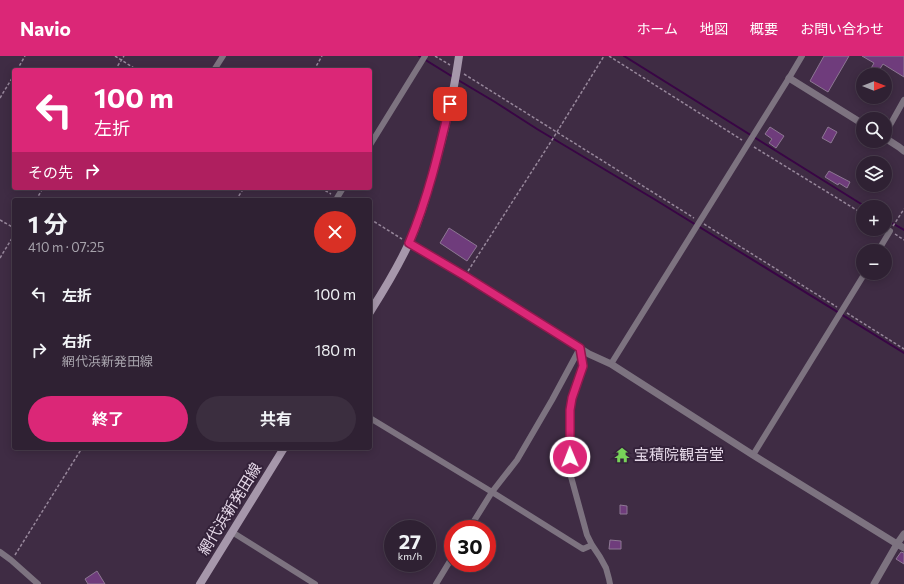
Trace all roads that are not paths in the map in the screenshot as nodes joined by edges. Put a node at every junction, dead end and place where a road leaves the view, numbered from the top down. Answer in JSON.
{"nodes":[{"id":1,"x":223,"y":56,"type":"edge"},
{"id":2,"x":425,"y":56,"type":"edge"},
{"id":3,"x":459,"y":56,"type":"edge"},
{"id":4,"x":802,"y":56,"type":"edge"},
{"id":5,"x":215,"y":68,"type":"edge"},
{"id":6,"x":789,"y":78,"type":"junction"},
{"id":7,"x":904,"y":100,"type":"edge"},
{"id":8,"x":856,"y":120,"type":"edge"},
{"id":9,"x":892,"y":121,"type":"edge"},
{"id":10,"x":372,"y":142,"type":"edge"},
{"id":11,"x":892,"y":142,"type":"edge"},
{"id":12,"x":904,"y":151,"type":"edge"},
{"id":13,"x":342,"y":190,"type":"edge"},
{"id":14,"x":337,"y":198,"type":"road end"},
{"id":15,"x":409,"y":243,"type":"junction"},
{"id":16,"x":860,"y":280,"type":"edge"},
{"id":17,"x":372,"y":309,"type":"edge"},
{"id":18,"x":580,"y":348,"type":"junction"},
{"id":19,"x":611,"y":364,"type":"junction"},
{"id":20,"x":372,"y":419,"type":"edge"},
{"id":21,"x":283,"y":450,"type":"edge"},
{"id":22,"x":753,"y":455,"type":"junction"},
{"id":23,"x":492,"y":492,"type":"junction"},
{"id":24,"x":475,"y":520,"type":"edge"},
{"id":25,"x":232,"y":532,"type":"junction"},
{"id":26,"x":904,"y":534,"type":"edge"},
{"id":27,"x":592,"y":545,"type":"junction"},
{"id":28,"x":901,"y":546,"type":"edge"},
{"id":29,"x":0,"y":552,"type":"edge"},
{"id":30,"x":444,"y":571,"type":"edge"},
{"id":31,"x":38,"y":584,"type":"edge"},
{"id":32,"x":200,"y":584,"type":"edge"},
{"id":33,"x":315,"y":584,"type":"edge"},
{"id":34,"x":436,"y":584,"type":"edge"},
{"id":35,"x":610,"y":584,"type":"edge"},
{"id":36,"x":874,"y":584,"type":"edge"}],
"edges":[{"from":1,"to":5,"type":"street"},
{"from":2,"to":10,"type":"street"},
{"from":3,"to":15,"type":"main road"},
{"from":4,"to":6,"type":"street"},
{"from":6,"to":8,"type":"street"},
{"from":6,"to":19,"type":"street"},
{"from":7,"to":9,"type":"street"},
{"from":11,"to":12,"type":"street"},
{"from":13,"to":14,"type":"street"},
{"from":15,"to":17,"type":"main road"},
{"from":15,"to":18,"type":"street"},
{"from":16,"to":22,"type":"street"},
{"from":18,"to":19,"type":"street"},
{"from":18,"to":23,"type":"street"},
{"from":18,"to":27,"type":"street"},
{"from":19,"to":22,"type":"street"},
{"from":20,"to":23,"type":"street"},
{"from":21,"to":25,"type":"main road","name":"網代浜新発田線"},
{"from":22,"to":28,"type":"street"},
{"from":23,"to":24,"type":"street"},
{"from":23,"to":27,"type":"street"},
{"from":25,"to":32,"type":"main road","name":"網代浜新発田線"},
{"from":25,"to":33,"type":"street"},
{"from":26,"to":28,"type":"street"},
{"from":27,"to":35,"type":"street"},
{"from":28,"to":36,"type":"street"},
{"from":29,"to":31,"type":"street"},
{"from":30,"to":34,"type":"street"}]}
